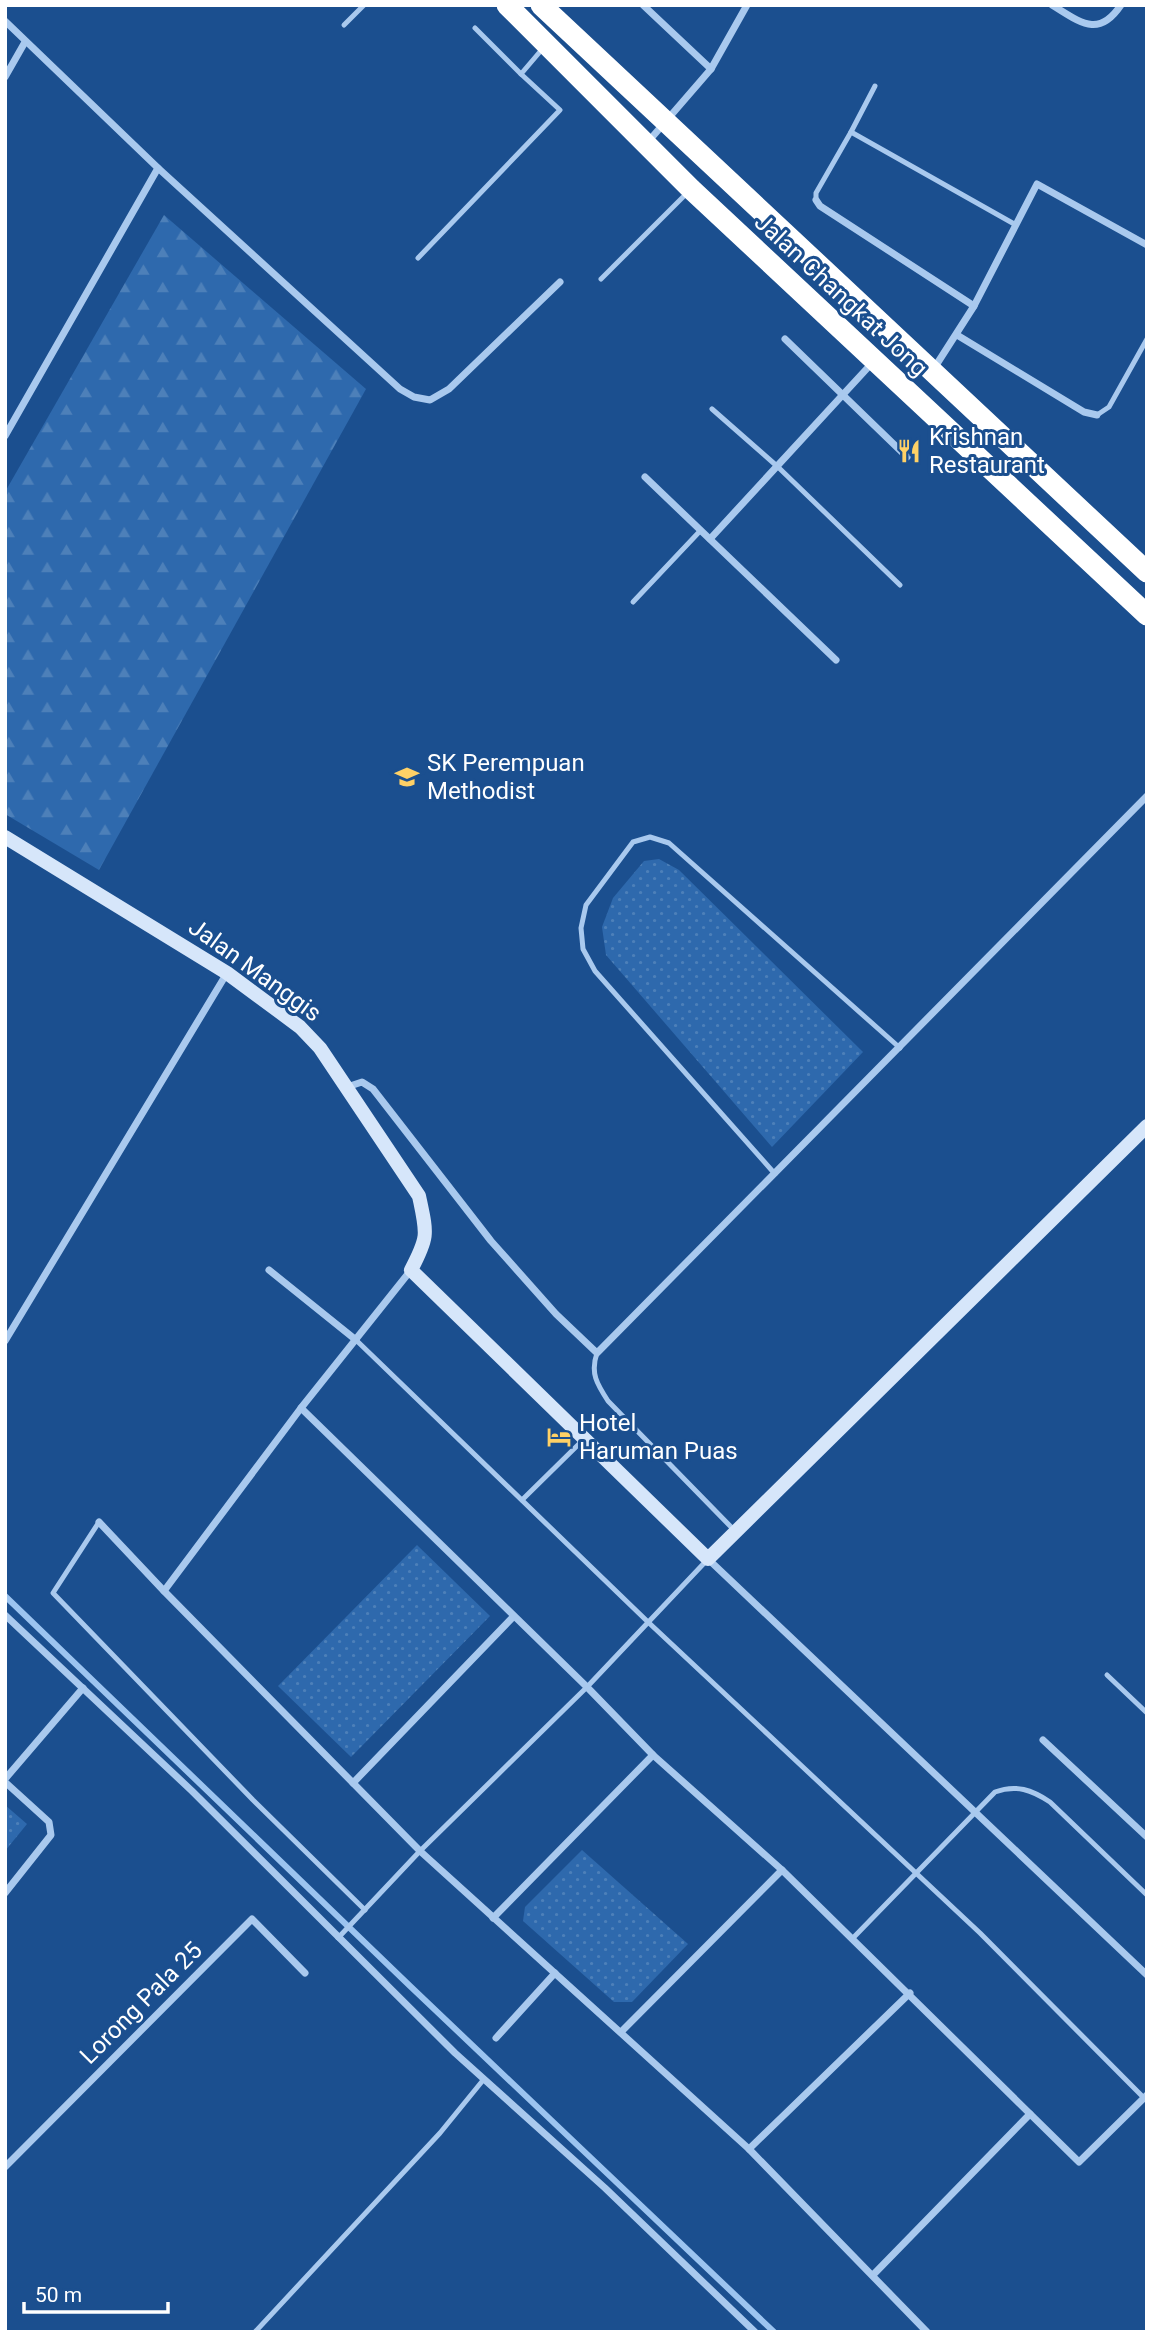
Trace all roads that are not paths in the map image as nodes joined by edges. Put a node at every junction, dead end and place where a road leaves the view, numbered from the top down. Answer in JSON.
{"nodes":[{"id":1,"x":364,"y":5,"type":"edge"},
{"id":2,"x":507,"y":5,"type":"edge"},
{"id":3,"x":541,"y":5,"type":"edge"},
{"id":4,"x":643,"y":5,"type":"edge"},
{"id":5,"x":747,"y":5,"type":"edge"},
{"id":6,"x":1052,"y":5,"type":"edge"},
{"id":7,"x":1121,"y":5,"type":"edge"},
{"id":8,"x":5,"y":21,"type":"edge"},
{"id":9,"x":344,"y":25,"type":"dead end"},
{"id":10,"x":475,"y":28,"type":"dead end"},
{"id":11,"x":25,"y":42,"type":"junction"},
{"id":12,"x":546,"y":45,"type":"junction"},
{"id":13,"x":710,"y":69,"type":"junction"},
{"id":14,"x":521,"y":74,"type":"junction"},
{"id":15,"x":5,"y":77,"type":"edge"},
{"id":16,"x":876,"y":86,"type":"dead end"},
{"id":17,"x":666,"y":122,"type":"junction"},
{"id":18,"x":851,"y":132,"type":"junction"},
{"id":19,"x":645,"y":145,"type":"junction"},
{"id":20,"x":158,"y":167,"type":"junction"},
{"id":21,"x":691,"y":189,"type":"junction"},
{"id":22,"x":816,"y":200,"type":"joint"},
{"id":23,"x":1016,"y":225,"type":"junction"},
{"id":24,"x":1147,"y":245,"type":"edge"},
{"id":25,"x":418,"y":258,"type":"dead end"},
{"id":26,"x":601,"y":279,"type":"dead end"},
{"id":27,"x":560,"y":282,"type":"dead end"},
{"id":28,"x":974,"y":306,"type":"junction"},
{"id":29,"x":957,"y":335,"type":"junction"},
{"id":30,"x":785,"y":339,"type":"dead end"},
{"id":31,"x":1147,"y":339,"type":"edge"},
{"id":32,"x":874,"y":362,"type":"junction"},
{"id":33,"x":931,"y":372,"type":"junction"},
{"id":34,"x":843,"y":396,"type":"junction"},
{"id":35,"x":712,"y":409,"type":"dead end"},
{"id":36,"x":1097,"y":415,"type":"joint"},
{"id":37,"x":5,"y":436,"type":"edge"},
{"id":38,"x":907,"y":457,"type":"dead end"},
{"id":39,"x":778,"y":467,"type":"junction"},
{"id":40,"x":645,"y":477,"type":"dead end"},
{"id":41,"x":701,"y":530,"type":"junction"},
{"id":42,"x":710,"y":540,"type":"junction"},
{"id":43,"x":1147,"y":572,"type":"edge"},
{"id":44,"x":900,"y":585,"type":"dead end"},
{"id":45,"x":633,"y":602,"type":"dead end"},
{"id":46,"x":1147,"y":615,"type":"edge"},
{"id":47,"x":836,"y":660,"type":"dead end"},
{"id":48,"x":1147,"y":796,"type":"edge"},
{"id":49,"x":5,"y":837,"type":"edge"},
{"id":50,"x":227,"y":972,"type":"junction"},
{"id":51,"x":900,"y":1048,"type":"junction"},
{"id":52,"x":347,"y":1087,"type":"junction"},
{"id":53,"x":1147,"y":1126,"type":"edge"},
{"id":54,"x":775,"y":1174,"type":"junction"},
{"id":55,"x":269,"y":1270,"type":"dead end"},
{"id":56,"x":411,"y":1270,"type":"junction"},
{"id":57,"x":356,"y":1340,"type":"junction"},
{"id":58,"x":5,"y":1341,"type":"edge"},
{"id":59,"x":597,"y":1353,"type":"junction"},
{"id":60,"x":301,"y":1408,"type":"junction"},
{"id":61,"x":583,"y":1439,"type":"junction"},
{"id":62,"x":522,"y":1500,"type":"junction"},
{"id":63,"x":99,"y":1522,"type":"joint"},
{"id":64,"x":736,"y":1532,"type":"junction"},
{"id":65,"x":708,"y":1559,"type":"junction"},
{"id":66,"x":164,"y":1591,"type":"junction"},
{"id":67,"x":5,"y":1615,"type":"edge"},
{"id":68,"x":513,"y":1616,"type":"junction"},
{"id":69,"x":649,"y":1622,"type":"junction"},
{"id":70,"x":1107,"y":1675,"type":"dead end"},
{"id":71,"x":587,"y":1687,"type":"junction"},
{"id":72,"x":83,"y":1688,"type":"junction"},
{"id":73,"x":1147,"y":1713,"type":"edge"},
{"id":74,"x":1043,"y":1740,"type":"dead end"},
{"id":75,"x":653,"y":1755,"type":"junction"},
{"id":76,"x":5,"y":1780,"type":"edge"},
{"id":77,"x":353,"y":1783,"type":"junction"},
{"id":78,"x":975,"y":1811,"type":"junction"},
{"id":79,"x":1147,"y":1837,"type":"edge"},
{"id":80,"x":421,"y":1851,"type":"junction"},
{"id":81,"x":782,"y":1870,"type":"junction"},
{"id":82,"x":916,"y":1873,"type":"junction"},
{"id":83,"x":5,"y":1893,"type":"edge"},
{"id":84,"x":1147,"y":1895,"type":"edge"},
{"id":85,"x":363,"y":1912,"type":"junction"},
{"id":86,"x":493,"y":1918,"type":"junction"},
{"id":87,"x":340,"y":1936,"type":"junction"},
{"id":88,"x":853,"y":1938,"type":"junction"},
{"id":89,"x":305,"y":1973,"type":"dead end"},
{"id":90,"x":555,"y":1973,"type":"junction"},
{"id":91,"x":1147,"y":1975,"type":"edge"},
{"id":92,"x":910,"y":1993,"type":"junction"},
{"id":93,"x":621,"y":2032,"type":"junction"},
{"id":94,"x":496,"y":2038,"type":"dead end"},
{"id":95,"x":485,"y":2079,"type":"junction"},
{"id":96,"x":1145,"y":2096,"type":"edge"},
{"id":97,"x":1030,"y":2114,"type":"junction"},
{"id":98,"x":749,"y":2148,"type":"junction"},
{"id":99,"x":5,"y":2168,"type":"edge"},
{"id":100,"x":873,"y":2275,"type":"junction"},
{"id":101,"x":255,"y":2332,"type":"edge"},
{"id":102,"x":755,"y":2332,"type":"edge"},
{"id":103,"x":927,"y":2332,"type":"edge"}],
"edges":[{"from":1,"to":9,"type":"lane"},
{"from":2,"to":12,"type":"highway","name":"Jalan Changkat Jong"},
{"from":3,"to":17,"type":"highway","name":"Jalan Changkat Jong"},
{"from":4,"to":13,"type":"street"},
{"from":5,"to":13,"type":"street"},
{"from":6,"to":7,"type":"street"},
{"from":8,"to":11,"type":"street"},
{"from":10,"to":14,"type":"lane"},
{"from":11,"to":15,"type":"street"},
{"from":11,"to":20,"type":"street"},
{"from":12,"to":14,"type":"lane"},
{"from":12,"to":19,"type":"highway","name":"Jalan Changkat Jong"},
{"from":13,"to":17,"type":"street"},
{"from":14,"to":25,"type":"lane"},
{"from":16,"to":18,"type":"lane"},
{"from":17,"to":19,"type":"street"},
{"from":17,"to":33,"type":"highway","name":"Jalan Changkat Jong"},
{"from":18,"to":22,"type":"lane"},
{"from":18,"to":23,"type":"lane"},
{"from":19,"to":21,"type":"highway","name":"Jalan Changkat Jong"},
{"from":20,"to":27,"type":"street"},
{"from":20,"to":37,"type":"street"},
{"from":21,"to":26,"type":"lane"},
{"from":21,"to":32,"type":"highway","name":"Jalan Changkat Jong"},
{"from":22,"to":28,"type":"street"},
{"from":23,"to":24,"type":"street"},
{"from":23,"to":28,"type":"street"},
{"from":28,"to":29,"type":"street"},
{"from":29,"to":33,"type":"street"},
{"from":29,"to":36,"type":"street"},
{"from":30,"to":34,"type":"street"},
{"from":31,"to":36,"type":"lane"},
{"from":32,"to":34,"type":"street"},
{"from":32,"to":46,"type":"highway","name":"Jalan Changkat Jong"},
{"from":33,"to":43,"type":"highway","name":"Jalan Changkat Jong"},
{"from":34,"to":38,"type":"street"},
{"from":34,"to":39,"type":"street"},
{"from":35,"to":39,"type":"lane"},
{"from":39,"to":42,"type":"street"},
{"from":39,"to":44,"type":"lane"},
{"from":40,"to":41,"type":"street"},
{"from":41,"to":42,"type":"street"},
{"from":41,"to":45,"type":"lane"},
{"from":42,"to":47,"type":"street"},
{"from":48,"to":51,"type":"street"},
{"from":49,"to":50,"type":"street","name":"Jalan Manggis"},
{"from":50,"to":52,"type":"street","name":"Jalan Manggis"},
{"from":50,"to":58,"type":"street"},
{"from":51,"to":54,"type":"street"},
{"from":51,"to":54,"type":"lane"},
{"from":52,"to":56,"type":"street","name":"Jalan Manggis"},
{"from":52,"to":59,"type":"street"},
{"from":53,"to":64,"type":"street"},
{"from":54,"to":59,"type":"street"},
{"from":55,"to":57,"type":"street"},
{"from":56,"to":57,"type":"street"},
{"from":56,"to":61,"type":"street"},
{"from":57,"to":60,"type":"street"},
{"from":57,"to":62,"type":"lane"},
{"from":59,"to":64,"type":"lane"},
{"from":60,"to":66,"type":"street"},
{"from":60,"to":68,"type":"street"},
{"from":61,"to":62,"type":"lane"},
{"from":61,"to":65,"type":"street"},
{"from":62,"to":69,"type":"lane"},
{"from":63,"to":66,"type":"street"},
{"from":63,"to":85,"type":"lane"},
{"from":64,"to":65,"type":"street"},
{"from":65,"to":69,"type":"lane"},
{"from":65,"to":78,"type":"street"},
{"from":66,"to":77,"type":"street"},
{"from":67,"to":72,"type":"street"},
{"from":68,"to":71,"type":"street"},
{"from":68,"to":77,"type":"street"},
{"from":69,"to":71,"type":"lane"},
{"from":69,"to":82,"type":"lane"},
{"from":70,"to":73,"type":"lane"},
{"from":71,"to":75,"type":"street"},
{"from":71,"to":80,"type":"lane"},
{"from":72,"to":76,"type":"street"},
{"from":72,"to":87,"type":"street"},
{"from":74,"to":79,"type":"street"},
{"from":75,"to":81,"type":"street"},
{"from":75,"to":86,"type":"street"},
{"from":76,"to":83,"type":"street"},
{"from":77,"to":80,"type":"street"},
{"from":78,"to":82,"type":"lane"},
{"from":78,"to":84,"type":"lane"},
{"from":78,"to":91,"type":"street"},
{"from":80,"to":85,"type":"lane"},
{"from":80,"to":86,"type":"street"},
{"from":81,"to":88,"type":"street"},
{"from":81,"to":93,"type":"street"},
{"from":82,"to":88,"type":"lane"},
{"from":82,"to":96,"type":"lane"},
{"from":85,"to":87,"type":"lane"},
{"from":86,"to":90,"type":"street"},
{"from":87,"to":95,"type":"street"},
{"from":88,"to":92,"type":"street"},
{"from":89,"to":99,"type":"street","name":"Lorong Pala 25"},
{"from":90,"to":93,"type":"street"},
{"from":90,"to":94,"type":"street"},
{"from":92,"to":97,"type":"street"},
{"from":92,"to":98,"type":"street"},
{"from":93,"to":98,"type":"street"},
{"from":95,"to":101,"type":"lane"},
{"from":95,"to":102,"type":"street"},
{"from":96,"to":97,"type":"street"},
{"from":97,"to":100,"type":"street"},
{"from":98,"to":100,"type":"street"},
{"from":100,"to":103,"type":"street"}]}
